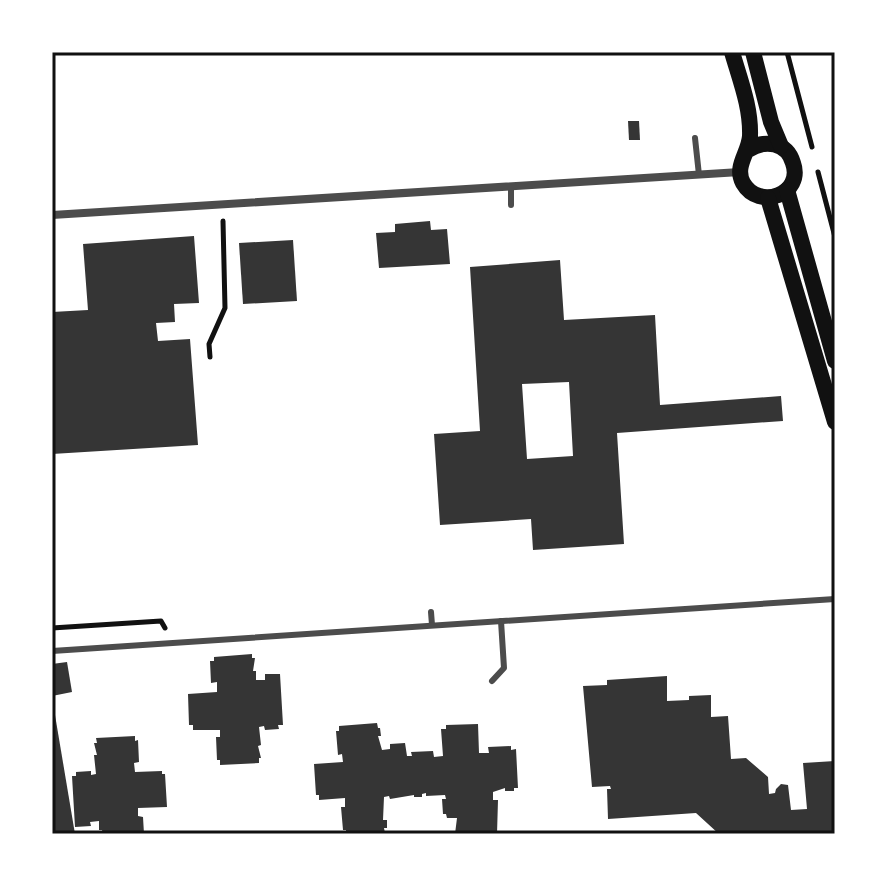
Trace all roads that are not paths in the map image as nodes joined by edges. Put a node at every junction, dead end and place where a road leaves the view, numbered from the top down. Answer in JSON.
{"nodes":[{"id":1,"x":732,"y":52,"type":"edge"},
{"id":2,"x":753,"y":52,"type":"edge"},
{"id":3,"x":695,"y":138,"type":"dead end"},
{"id":4,"x":781,"y":146,"type":"junction"},
{"id":5,"x":748,"y":150,"type":"junction"},
{"id":6,"x":740,"y":172,"type":"junction"},
{"id":7,"x":699,"y":175,"type":"junction"},
{"id":8,"x":511,"y":186,"type":"junction"},
{"id":9,"x":787,"y":190,"type":"junction"},
{"id":10,"x":768,"y":198,"type":"junction"},
{"id":11,"x":511,"y":205,"type":"dead end"},
{"id":12,"x":52,"y":215,"type":"edge"},
{"id":13,"x":835,"y":361,"type":"edge"},
{"id":14,"x":835,"y":422,"type":"edge"},
{"id":15,"x":835,"y":599,"type":"edge"},
{"id":16,"x":431,"y":612,"type":"dead end"},
{"id":17,"x":501,"y":621,"type":"junction"},
{"id":18,"x":432,"y":625,"type":"junction"},
{"id":19,"x":52,"y":651,"type":"edge"},
{"id":20,"x":492,"y":681,"type":"dead end"}],
"edges":[{"from":1,"to":5,"type":"main road"},
{"from":2,"to":4,"type":"main road"},
{"from":3,"to":7,"type":"lane"},
{"from":4,"to":5,"type":"main road"},
{"from":4,"to":9,"type":"main road"},
{"from":5,"to":6,"type":"main road"},
{"from":6,"to":7,"type":"street"},
{"from":6,"to":10,"type":"main road"},
{"from":7,"to":8,"type":"street"},
{"from":8,"to":11,"type":"lane"},
{"from":8,"to":12,"type":"street"},
{"from":9,"to":10,"type":"main road"},
{"from":9,"to":13,"type":"main road"},
{"from":10,"to":14,"type":"main road"},
{"from":15,"to":17,"type":"lane"},
{"from":16,"to":18,"type":"lane"},
{"from":17,"to":18,"type":"lane"},
{"from":17,"to":20,"type":"lane"},
{"from":18,"to":19,"type":"lane"}]}
